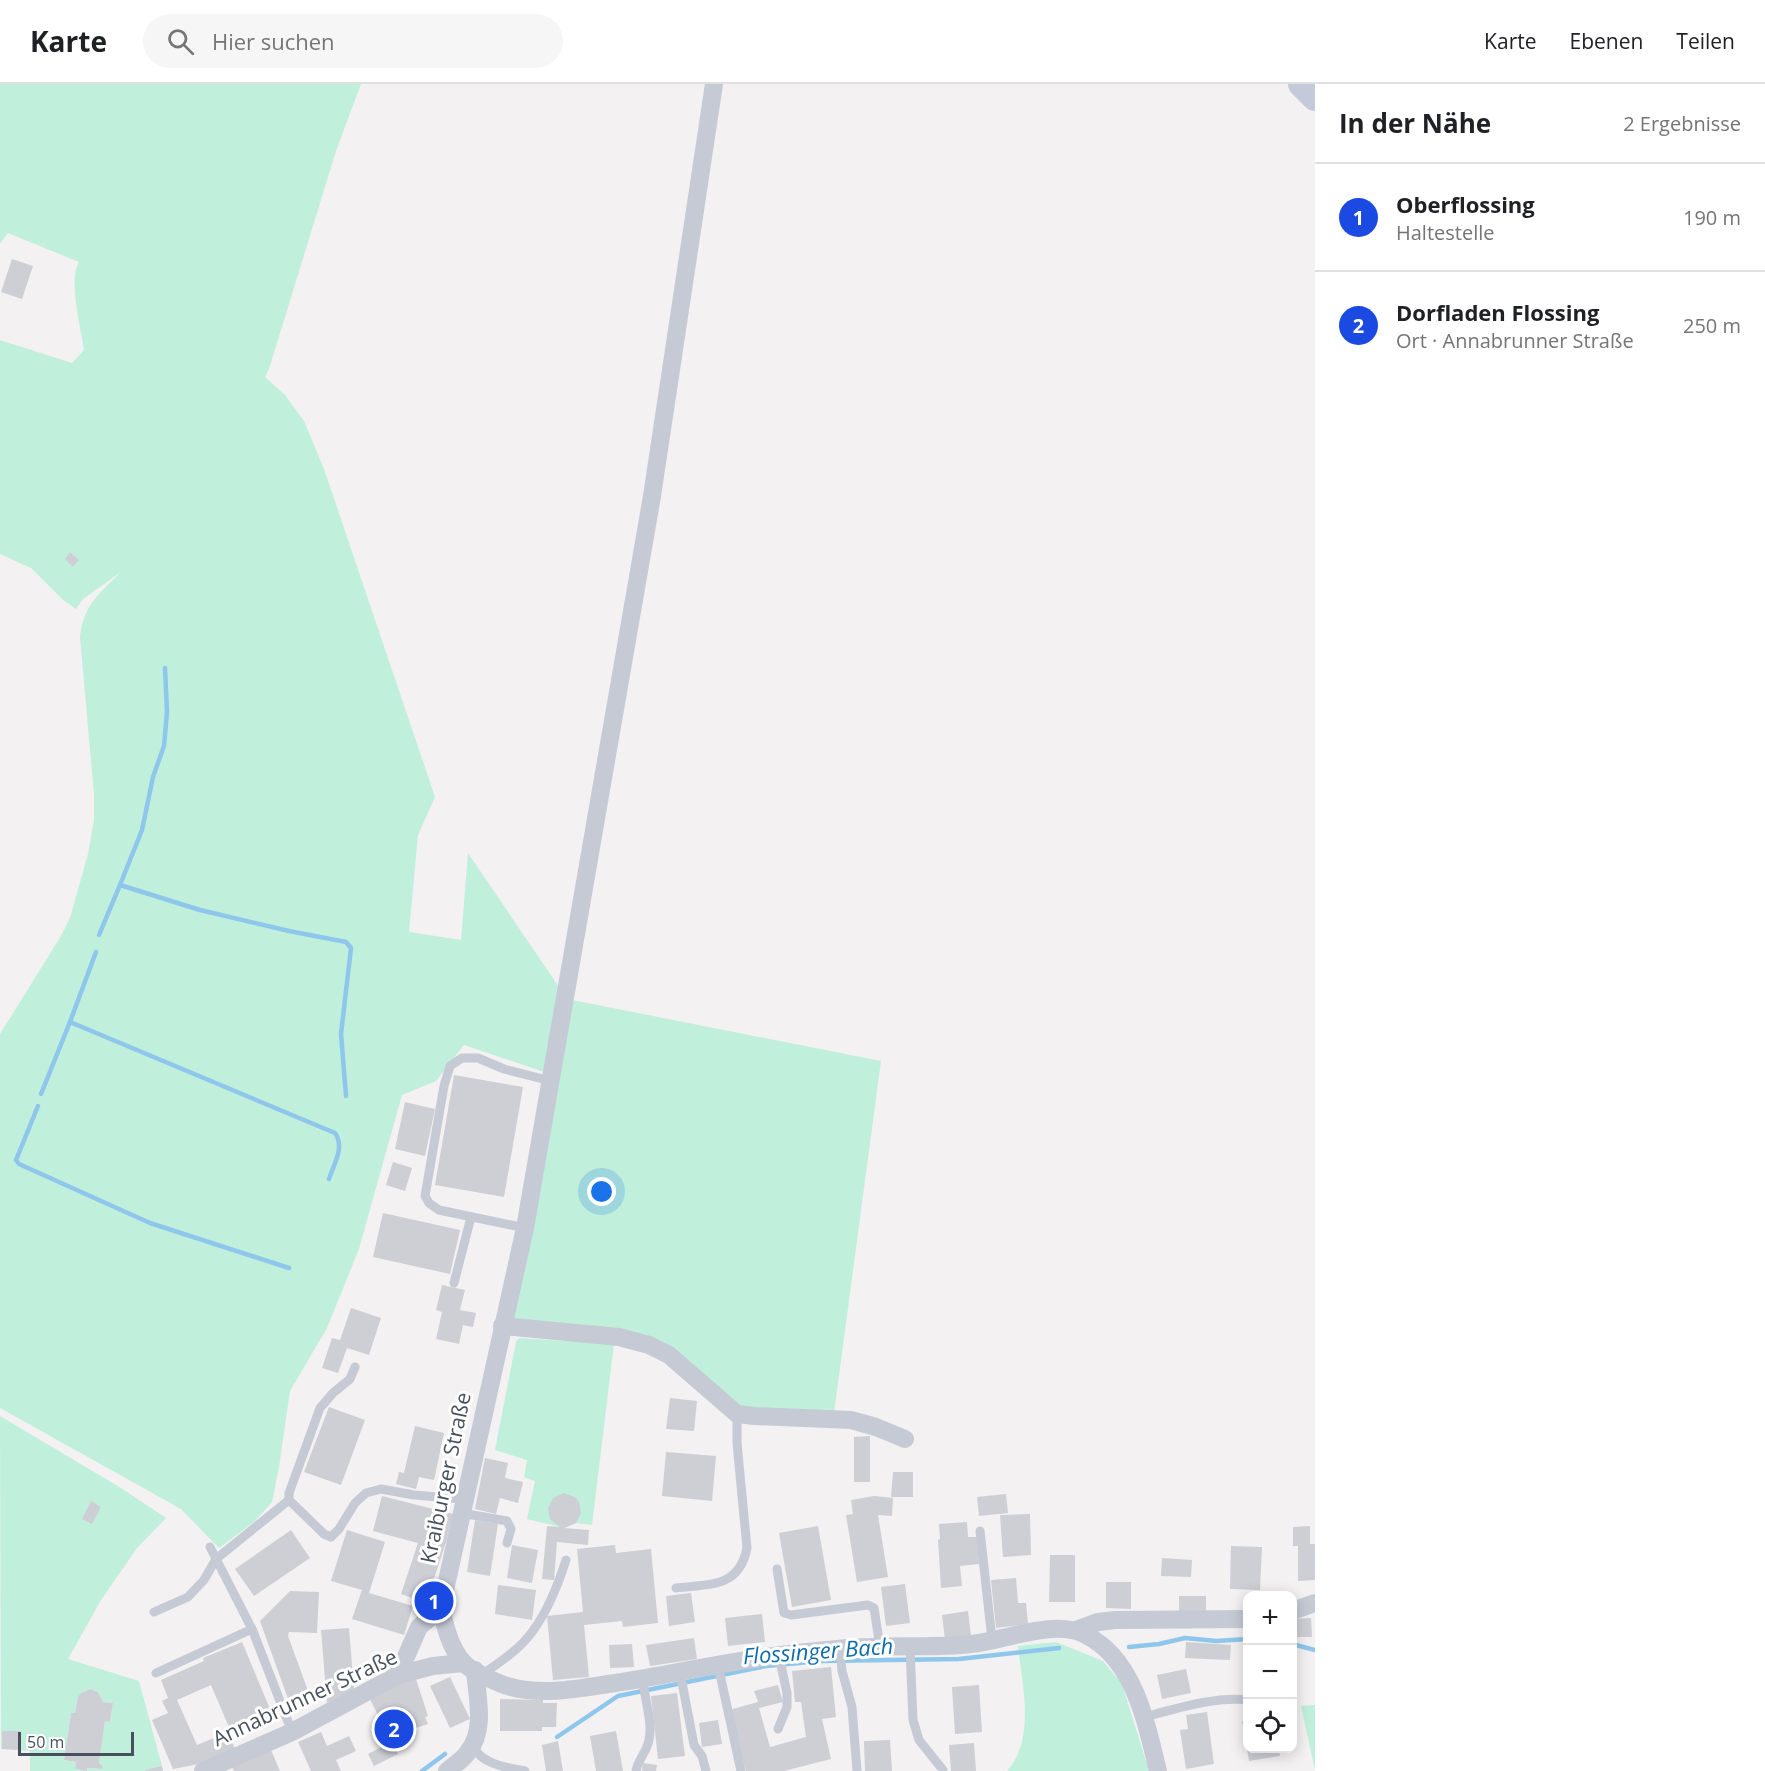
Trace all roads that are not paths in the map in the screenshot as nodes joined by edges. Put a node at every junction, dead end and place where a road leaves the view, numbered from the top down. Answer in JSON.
{"nodes":[{"id":1,"x":714,"y":84,"type":"edge"},
{"id":2,"x":1301,"y":84,"type":"edge"},
{"id":3,"x":1315,"y":98,"type":"edge"},
{"id":4,"x":551,"y":1081,"type":"junction"},
{"id":5,"x":471,"y":1216,"type":"junction"},
{"id":6,"x":525,"y":1228,"type":"junction"},
{"id":7,"x":454,"y":1283,"type":"dead end"},
{"id":8,"x":502,"y":1326,"type":"junction"},
{"id":9,"x":355,"y":1367,"type":"dead end"},
{"id":10,"x":737,"y":1414,"type":"junction"},
{"id":11,"x":905,"y":1439,"type":"dead end"},
{"id":12,"x":289,"y":1500,"type":"junction"},
{"id":13,"x":463,"y":1506,"type":"junction"},
{"id":14,"x":980,"y":1531,"type":"dead end"},
{"id":15,"x":507,"y":1543,"type":"dead end"},
{"id":16,"x":210,"y":1547,"type":"dead end"},
{"id":17,"x":216,"y":1559,"type":"junction"},
{"id":18,"x":566,"y":1560,"type":"dead end"},
{"id":19,"x":777,"y":1569,"type":"dead end"},
{"id":20,"x":676,"y":1588,"type":"dead end"},
{"id":21,"x":1315,"y":1603,"type":"edge"},
{"id":22,"x":441,"y":1608,"type":"junction"},
{"id":23,"x":1297,"y":1610,"type":"edge"},
{"id":24,"x":154,"y":1612,"type":"dead end"},
{"id":25,"x":1243,"y":1620,"type":"edge"},
{"id":26,"x":252,"y":1629,"type":"junction"},
{"id":27,"x":1076,"y":1630,"type":"junction"},
{"id":28,"x":992,"y":1640,"type":"junction"},
{"id":29,"x":880,"y":1647,"type":"junction"},
{"id":30,"x":910,"y":1649,"type":"junction"},
{"id":31,"x":840,"y":1651,"type":"junction"},
{"id":32,"x":779,"y":1657,"type":"junction"},
{"id":33,"x":719,"y":1667,"type":"junction"},
{"id":34,"x":474,"y":1669,"type":"junction"},
{"id":35,"x":156,"y":1673,"type":"dead end"},
{"id":36,"x":680,"y":1674,"type":"junction"},
{"id":37,"x":398,"y":1675,"type":"junction"},
{"id":38,"x":643,"y":1681,"type":"junction"},
{"id":39,"x":1243,"y":1700,"type":"edge"},
{"id":40,"x":1144,"y":1717,"type":"junction"},
{"id":41,"x":778,"y":1730,"type":"dead end"},
{"id":42,"x":292,"y":1732,"type":"junction"},
{"id":43,"x":472,"y":1746,"type":"junction"},
{"id":44,"x":943,"y":1770,"type":"edge"},
{"id":45,"x":203,"y":1771,"type":"edge"},
{"id":46,"x":447,"y":1771,"type":"edge"},
{"id":47,"x":525,"y":1771,"type":"edge"},
{"id":48,"x":636,"y":1771,"type":"edge"},
{"id":49,"x":706,"y":1771,"type":"edge"},
{"id":50,"x":741,"y":1771,"type":"edge"},
{"id":51,"x":857,"y":1771,"type":"edge"},
{"id":52,"x":1158,"y":1771,"type":"edge"}],
"edges":[{"from":1,"to":4,"type":"street","name":"Kraiburger Straße"},
{"from":2,"to":3,"type":"main road"},
{"from":4,"to":5,"type":"lane"},
{"from":4,"to":6,"type":"street","name":"Kraiburger Straße"},
{"from":5,"to":6,"type":"lane"},
{"from":5,"to":7,"type":"lane"},
{"from":6,"to":8,"type":"street","name":"Kraiburger Straße"},
{"from":8,"to":10,"type":"street"},
{"from":8,"to":13,"type":"street","name":"Kraiburger Straße"},
{"from":9,"to":12,"type":"lane"},
{"from":10,"to":11,"type":"street"},
{"from":10,"to":20,"type":"lane"},
{"from":12,"to":13,"type":"lane"},
{"from":12,"to":17,"type":"lane"},
{"from":13,"to":15,"type":"lane"},
{"from":13,"to":22,"type":"street","name":"Kraiburger Straße"},
{"from":14,"to":28,"type":"lane"},
{"from":16,"to":17,"type":"lane"},
{"from":17,"to":24,"type":"lane"},
{"from":17,"to":26,"type":"lane"},
{"from":18,"to":34,"type":"lane"},
{"from":19,"to":29,"type":"lane"},
{"from":21,"to":23,"type":"street"},
{"from":22,"to":34,"type":"street","name":"Kraiburger Straße"},
{"from":22,"to":37,"type":"street"},
{"from":25,"to":27,"type":"street"},
{"from":26,"to":35,"type":"lane"},
{"from":26,"to":42,"type":"lane"},
{"from":27,"to":28,"type":"street"},
{"from":27,"to":40,"type":"street"},
{"from":28,"to":30,"type":"street"},
{"from":29,"to":30,"type":"street"},
{"from":29,"to":31,"type":"street"},
{"from":30,"to":44,"type":"lane"},
{"from":31,"to":32,"type":"street"},
{"from":31,"to":51,"type":"lane"},
{"from":32,"to":33,"type":"street"},
{"from":32,"to":41,"type":"lane"},
{"from":33,"to":36,"type":"street"},
{"from":33,"to":50,"type":"lane"},
{"from":34,"to":37,"type":"street","name":"Annabrunner Straße"},
{"from":34,"to":38,"type":"street"},
{"from":34,"to":43,"type":"street"},
{"from":36,"to":38,"type":"street"},
{"from":36,"to":49,"type":"lane"},
{"from":37,"to":42,"type":"street","name":"Annabrunner Straße"},
{"from":38,"to":48,"type":"lane"},
{"from":39,"to":40,"type":"lane"},
{"from":40,"to":52,"type":"street"},
{"from":42,"to":45,"type":"street","name":"Annabrunner Straße"},
{"from":43,"to":46,"type":"street"},
{"from":43,"to":47,"type":"lane"}]}
